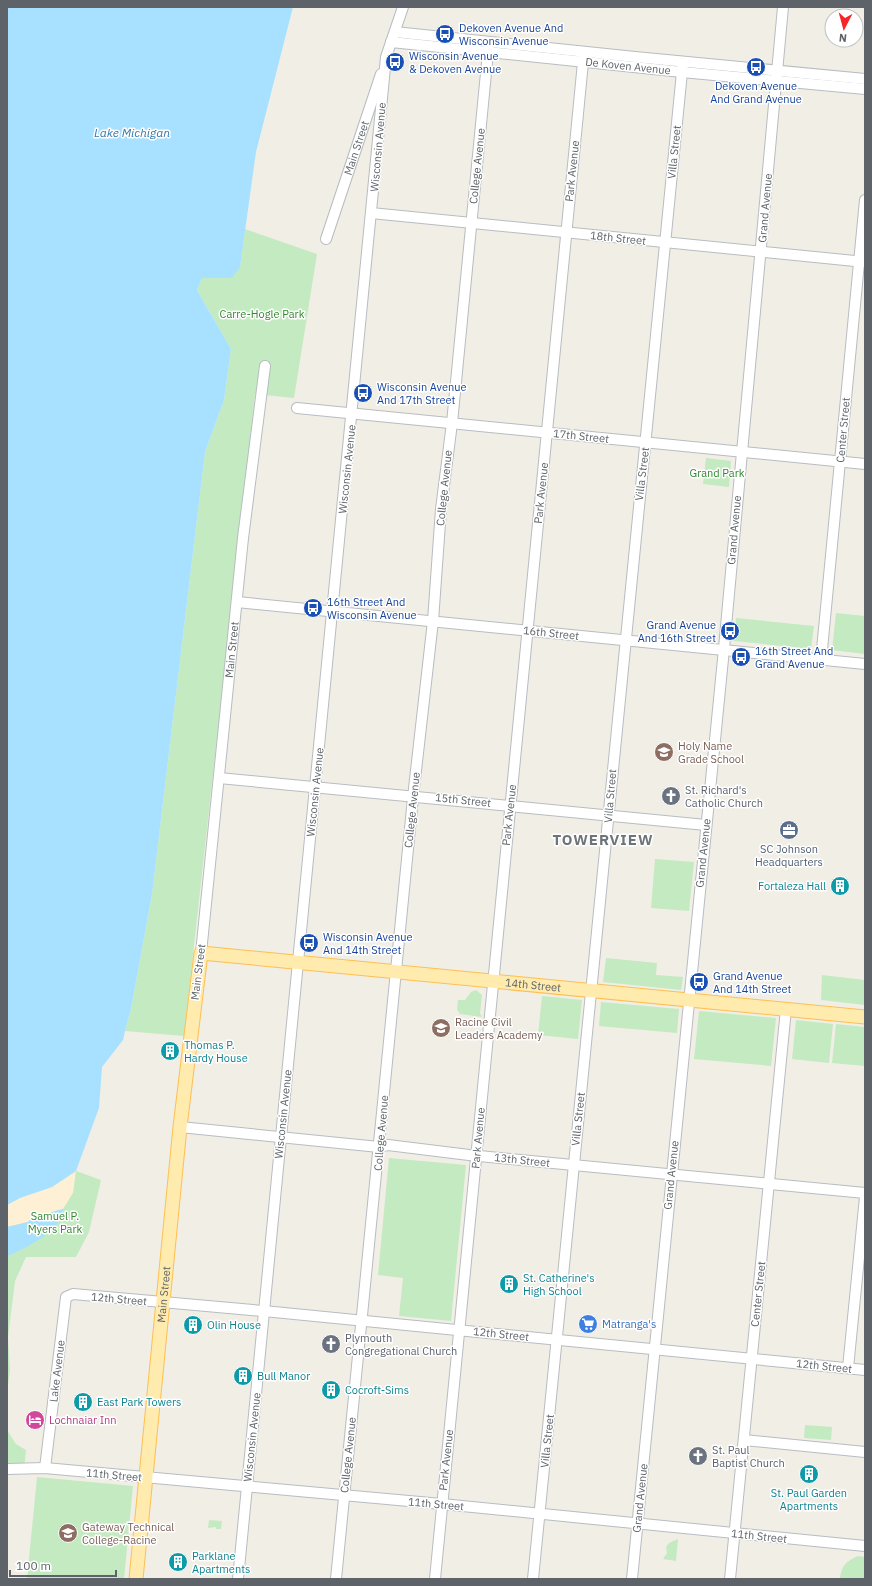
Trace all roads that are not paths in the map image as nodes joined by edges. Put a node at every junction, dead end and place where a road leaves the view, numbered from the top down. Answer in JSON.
{"nodes":[{"id":1,"x":403,"y":7,"type":"edge"},
{"id":2,"x":783,"y":7,"type":"edge"},
{"id":3,"x":394,"y":32,"type":"junction"},
{"id":4,"x":391,"y":42,"type":"junction"},
{"id":5,"x":488,"y":47,"type":"junction"},
{"id":6,"x":386,"y":56,"type":"junction"},
{"id":7,"x":583,"y":56,"type":"junction"},
{"id":8,"x":682,"y":67,"type":"junction"},
{"id":9,"x":776,"y":75,"type":"junction"},
{"id":10,"x":865,"y":79,"type":"edge"},
{"id":11,"x":865,"y":89,"type":"edge"},
{"id":12,"x":380,"y":124,"type":"junction"},
{"id":13,"x":363,"y":126,"type":"junction"},
{"id":14,"x":865,"y":200,"type":"edge"},
{"id":15,"x":371,"y":213,"type":"junction"},
{"id":16,"x":471,"y":223,"type":"junction"},
{"id":17,"x":566,"y":232,"type":"junction"},
{"id":18,"x":326,"y":239,"type":"dead end"},
{"id":19,"x":665,"y":243,"type":"junction"},
{"id":20,"x":761,"y":251,"type":"junction"},
{"id":21,"x":862,"y":262,"type":"edge"},
{"id":22,"x":266,"y":366,"type":"dead end"},
{"id":23,"x":297,"y":408,"type":"dead end"},
{"id":24,"x":352,"y":413,"type":"junction"},
{"id":25,"x":452,"y":423,"type":"junction"},
{"id":26,"x":547,"y":432,"type":"junction"},
{"id":27,"x":646,"y":443,"type":"junction"},
{"id":28,"x":742,"y":451,"type":"junction"},
{"id":29,"x":840,"y":462,"type":"junction"},
{"id":30,"x":865,"y":464,"type":"edge"},
{"id":31,"x":237,"y":602,"type":"junction"},
{"id":32,"x":332,"y":611,"type":"junction"},
{"id":33,"x":433,"y":621,"type":"junction"},
{"id":34,"x":528,"y":630,"type":"junction"},
{"id":35,"x":626,"y":641,"type":"junction"},
{"id":36,"x":723,"y":650,"type":"junction"},
{"id":37,"x":821,"y":660,"type":"junction"},
{"id":38,"x":865,"y":664,"type":"edge"},
{"id":39,"x":219,"y":778,"type":"junction"},
{"id":40,"x":315,"y":786,"type":"junction"},
{"id":41,"x":413,"y":796,"type":"junction"},
{"id":42,"x":510,"y":805,"type":"junction"},
{"id":43,"x":608,"y":815,"type":"junction"},
{"id":44,"x":706,"y":825,"type":"junction"},
{"id":45,"x":201,"y":953,"type":"junction"},
{"id":46,"x":298,"y":961,"type":"junction"},
{"id":47,"x":396,"y":971,"type":"junction"},
{"id":48,"x":493,"y":980,"type":"junction"},
{"id":49,"x":591,"y":990,"type":"junction"},
{"id":50,"x":688,"y":999,"type":"junction"},
{"id":51,"x":786,"y":1009,"type":"junction"},
{"id":52,"x":865,"y":1017,"type":"edge"},
{"id":53,"x":180,"y":1126,"type":"junction"},
{"id":54,"x":281,"y":1136,"type":"junction"},
{"id":55,"x":379,"y":1147,"type":"junction"},
{"id":56,"x":476,"y":1155,"type":"junction"},
{"id":57,"x":574,"y":1165,"type":"junction"},
{"id":58,"x":671,"y":1174,"type":"junction"},
{"id":59,"x":769,"y":1184,"type":"junction"},
{"id":60,"x":865,"y":1193,"type":"edge"},
{"id":61,"x":865,"y":1197,"type":"edge"},
{"id":62,"x":66,"y":1297,"type":"joint"},
{"id":63,"x":163,"y":1303,"type":"junction"},
{"id":64,"x":264,"y":1311,"type":"junction"},
{"id":65,"x":362,"y":1321,"type":"junction"},
{"id":66,"x":459,"y":1330,"type":"junction"},
{"id":67,"x":557,"y":1340,"type":"junction"},
{"id":68,"x":654,"y":1349,"type":"junction"},
{"id":69,"x":752,"y":1359,"type":"junction"},
{"id":70,"x":848,"y":1368,"type":"junction"},
{"id":71,"x":865,"y":1370,"type":"edge"},
{"id":72,"x":744,"y":1440,"type":"junction"},
{"id":73,"x":865,"y":1452,"type":"edge"},
{"id":74,"x":45,"y":1468,"type":"junction"},
{"id":75,"x":7,"y":1469,"type":"edge"},
{"id":76,"x":146,"y":1478,"type":"junction"},
{"id":77,"x":247,"y":1487,"type":"junction"},
{"id":78,"x":344,"y":1496,"type":"junction"},
{"id":79,"x":442,"y":1504,"type":"junction"},
{"id":80,"x":540,"y":1514,"type":"junction"},
{"id":81,"x":637,"y":1523,"type":"junction"},
{"id":82,"x":735,"y":1533,"type":"junction"},
{"id":83,"x":865,"y":1546,"type":"edge"},
{"id":84,"x":136,"y":1579,"type":"edge"},
{"id":85,"x":238,"y":1579,"type":"edge"},
{"id":86,"x":336,"y":1579,"type":"edge"},
{"id":87,"x":435,"y":1579,"type":"edge"},
{"id":88,"x":533,"y":1579,"type":"edge"},
{"id":89,"x":632,"y":1579,"type":"edge"},
{"id":90,"x":730,"y":1579,"type":"edge"}],
"edges":[{"from":1,"to":3,"type":"street","name":"Wisconsin Avenue"},
{"from":2,"to":9,"type":"street","name":"Grand Avenue"},
{"from":3,"to":4,"type":"street","name":"Wisconsin Avenue"},
{"from":3,"to":5,"type":"street","name":"De Koven Avenue"},
{"from":4,"to":5,"type":"street","name":"De Koven Avenue"},
{"from":4,"to":6,"type":"street","name":"Wisconsin Avenue"},
{"from":5,"to":7,"type":"street","name":"De Koven Avenue"},
{"from":5,"to":16,"type":"street","name":"College Avenue"},
{"from":6,"to":12,"type":"street","name":"Wisconsin Avenue"},
{"from":6,"to":13,"type":"street","name":"Main Street"},
{"from":7,"to":8,"type":"street","name":"De Koven Avenue"},
{"from":7,"to":17,"type":"street","name":"Park Avenue"},
{"from":8,"to":9,"type":"street","name":"De Koven Avenue"},
{"from":8,"to":19,"type":"street","name":"Villa Street"},
{"from":9,"to":10,"type":"street","name":"De Koven Avenue"},
{"from":9,"to":11,"type":"street","name":"De Koven Avenue"},
{"from":9,"to":20,"type":"street","name":"Grand Avenue"},
{"from":12,"to":13,"type":"street"},
{"from":12,"to":15,"type":"street","name":"Wisconsin Avenue"},
{"from":13,"to":18,"type":"street","name":"Main Street"},
{"from":14,"to":21,"type":"street","name":"Center Street"},
{"from":15,"to":16,"type":"street","name":"18th Street"},
{"from":15,"to":24,"type":"street","name":"Wisconsin Avenue"},
{"from":16,"to":17,"type":"street","name":"18th Street"},
{"from":16,"to":25,"type":"street","name":"College Avenue"},
{"from":17,"to":19,"type":"street","name":"18th Street"},
{"from":17,"to":26,"type":"street","name":"Park Avenue"},
{"from":19,"to":20,"type":"street","name":"18th Street"},
{"from":19,"to":27,"type":"street","name":"Villa Street"},
{"from":20,"to":21,"type":"street","name":"18th Street"},
{"from":20,"to":28,"type":"street","name":"Grand Avenue"},
{"from":21,"to":29,"type":"street","name":"Center Street"},
{"from":22,"to":31,"type":"street","name":"Main Street"},
{"from":23,"to":24,"type":"street","name":"17th Street"},
{"from":24,"to":25,"type":"street","name":"17th Street"},
{"from":24,"to":32,"type":"street","name":"Wisconsin Avenue"},
{"from":25,"to":26,"type":"street","name":"17th Street"},
{"from":25,"to":33,"type":"street","name":"College Avenue"},
{"from":26,"to":27,"type":"street","name":"17th Street"},
{"from":26,"to":34,"type":"street","name":"Park Avenue"},
{"from":27,"to":28,"type":"street","name":"17th Street"},
{"from":27,"to":35,"type":"street","name":"Villa Street"},
{"from":28,"to":29,"type":"street","name":"17th Street"},
{"from":28,"to":36,"type":"street","name":"Grand Avenue"},
{"from":29,"to":30,"type":"street","name":"17th Street"},
{"from":29,"to":37,"type":"street","name":"Center Street"},
{"from":31,"to":32,"type":"street","name":"16th Street"},
{"from":31,"to":39,"type":"street","name":"Main Street"},
{"from":32,"to":33,"type":"street","name":"16th Street"},
{"from":32,"to":40,"type":"street","name":"Wisconsin Avenue"},
{"from":33,"to":34,"type":"street","name":"16th Street"},
{"from":33,"to":41,"type":"street","name":"College Avenue"},
{"from":34,"to":35,"type":"street","name":"16th Street"},
{"from":34,"to":42,"type":"street","name":"Park Avenue"},
{"from":35,"to":36,"type":"street","name":"16th Street"},
{"from":35,"to":43,"type":"street","name":"Villa Street"},
{"from":36,"to":37,"type":"street","name":"16th Street"},
{"from":36,"to":44,"type":"street","name":"Grand Avenue"},
{"from":37,"to":38,"type":"street","name":"16th Street"},
{"from":39,"to":40,"type":"street","name":"15th Street"},
{"from":39,"to":45,"type":"street","name":"Main Street"},
{"from":40,"to":41,"type":"street","name":"15th Street"},
{"from":40,"to":46,"type":"street","name":"Wisconsin Avenue"},
{"from":41,"to":42,"type":"street","name":"15th Street"},
{"from":41,"to":47,"type":"street","name":"College Avenue"},
{"from":42,"to":43,"type":"street","name":"15th Street"},
{"from":42,"to":48,"type":"street","name":"Park Avenue"},
{"from":43,"to":44,"type":"street","name":"15th Street"},
{"from":43,"to":49,"type":"street","name":"Villa Street"},
{"from":44,"to":50,"type":"street","name":"Grand Avenue"},
{"from":45,"to":46,"type":"main road","name":"14th Street"},
{"from":45,"to":53,"type":"main road","name":"Main Street"},
{"from":46,"to":47,"type":"main road","name":"14th Street"},
{"from":46,"to":54,"type":"street","name":"Wisconsin Avenue"},
{"from":47,"to":48,"type":"main road","name":"14th Street"},
{"from":47,"to":55,"type":"street","name":"College Avenue"},
{"from":48,"to":49,"type":"main road","name":"14th Street"},
{"from":48,"to":56,"type":"street","name":"Park Avenue"},
{"from":49,"to":50,"type":"main road","name":"14th Street"},
{"from":49,"to":57,"type":"street","name":"Villa Street"},
{"from":50,"to":51,"type":"main road","name":"14th Street"},
{"from":50,"to":58,"type":"street","name":"Grand Avenue"},
{"from":51,"to":52,"type":"main road","name":"14th Street"},
{"from":51,"to":59,"type":"street","name":"Center Street"},
{"from":53,"to":54,"type":"street","name":"13th Street"},
{"from":53,"to":63,"type":"main road","name":"Main Street"},
{"from":54,"to":55,"type":"street","name":"13th Street"},
{"from":54,"to":64,"type":"street","name":"Wisconsin Avenue"},
{"from":55,"to":56,"type":"street","name":"13th Street"},
{"from":55,"to":65,"type":"street","name":"College Avenue"},
{"from":56,"to":57,"type":"street","name":"13th Street"},
{"from":56,"to":66,"type":"street","name":"Park Avenue"},
{"from":57,"to":58,"type":"street","name":"13th Street"},
{"from":57,"to":67,"type":"street","name":"Villa Street"},
{"from":58,"to":59,"type":"street","name":"13th Street"},
{"from":58,"to":68,"type":"street","name":"Grand Avenue"},
{"from":59,"to":60,"type":"street","name":"13th Street"},
{"from":59,"to":69,"type":"street","name":"Center Street"},
{"from":61,"to":70,"type":"street"},
{"from":62,"to":63,"type":"street","name":"12th Street"},
{"from":62,"to":74,"type":"street","name":"Lake Avenue"},
{"from":63,"to":64,"type":"street","name":"12th Street"},
{"from":63,"to":76,"type":"main road","name":"Main Street"},
{"from":64,"to":65,"type":"street","name":"12th Street"},
{"from":64,"to":77,"type":"street","name":"Wisconsin Avenue"},
{"from":65,"to":66,"type":"street","name":"12th Street"},
{"from":65,"to":78,"type":"street","name":"College Avenue"},
{"from":66,"to":67,"type":"street","name":"12th Street"},
{"from":66,"to":79,"type":"street","name":"Park Avenue"},
{"from":67,"to":68,"type":"street","name":"12th Street"},
{"from":67,"to":80,"type":"street","name":"Villa Street"},
{"from":68,"to":69,"type":"street","name":"12th Street"},
{"from":68,"to":81,"type":"street","name":"Grand Avenue"},
{"from":69,"to":70,"type":"street","name":"12th Street"},
{"from":69,"to":72,"type":"street","name":"Center Street"},
{"from":70,"to":71,"type":"street","name":"12th Street"},
{"from":72,"to":73,"type":"street"},
{"from":72,"to":82,"type":"street","name":"Center Street"},
{"from":74,"to":75,"type":"street","name":"11th Street"},
{"from":74,"to":76,"type":"street","name":"11th Street"},
{"from":76,"to":77,"type":"street","name":"11th Street"},
{"from":76,"to":84,"type":"main road","name":"Main Street"},
{"from":77,"to":78,"type":"street","name":"11th Street"},
{"from":77,"to":85,"type":"street","name":"Wisconsin Avenue"},
{"from":78,"to":79,"type":"street","name":"11th Street"},
{"from":78,"to":86,"type":"street","name":"College Avenue"},
{"from":79,"to":80,"type":"street","name":"11th Street"},
{"from":79,"to":87,"type":"street","name":"Park Avenue"},
{"from":80,"to":81,"type":"street","name":"11th Street"},
{"from":80,"to":88,"type":"street","name":"Villa Street"},
{"from":81,"to":82,"type":"street","name":"11th Street"},
{"from":81,"to":89,"type":"street","name":"Grand Avenue"},
{"from":82,"to":83,"type":"street","name":"11th Street"},
{"from":82,"to":90,"type":"street","name":"Center Street"}]}
